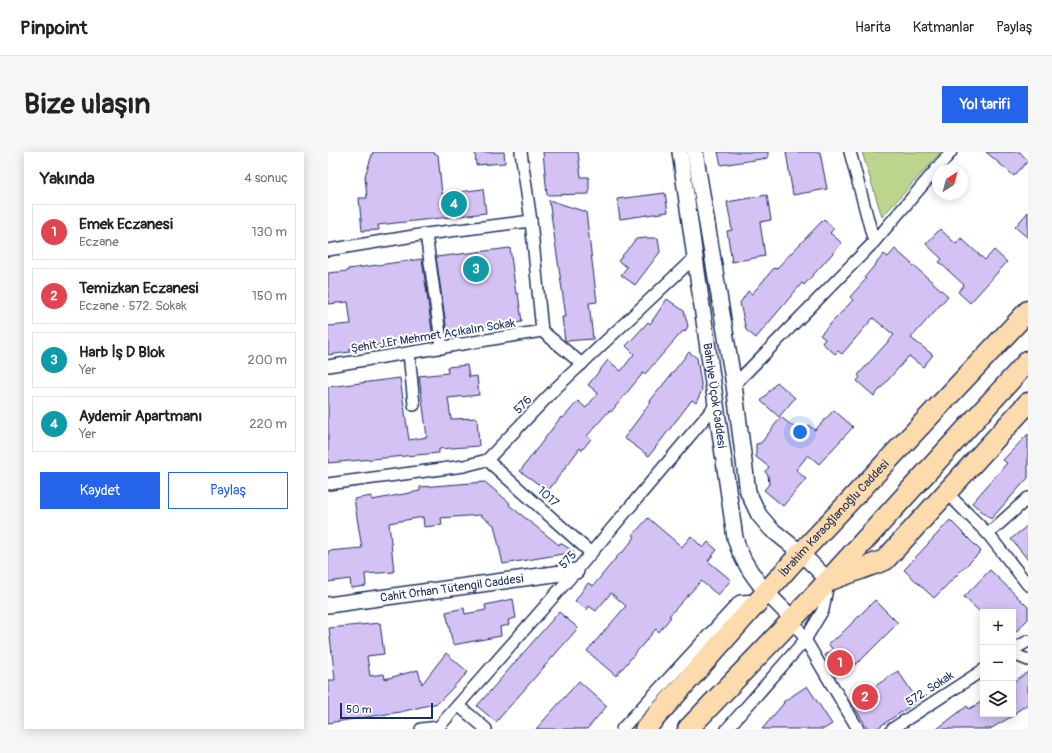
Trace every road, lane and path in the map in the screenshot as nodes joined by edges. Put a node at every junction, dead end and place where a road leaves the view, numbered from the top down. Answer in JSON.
{"nodes":[{"id":1,"x":520,"y":152,"type":"edge"},
{"id":2,"x":680,"y":152,"type":"edge"},
{"id":3,"x":695,"y":152,"type":"edge"},
{"id":4,"x":850,"y":152,"type":"edge"},
{"id":5,"x":951,"y":152,"type":"edge"},
{"id":6,"x":531,"y":221,"type":"junction"},
{"id":7,"x":426,"y":234,"type":"junction"},
{"id":8,"x":874,"y":242,"type":"junction"},
{"id":9,"x":328,"y":250,"type":"edge"},
{"id":10,"x":694,"y":257,"type":"junction"},
{"id":11,"x":1028,"y":311,"type":"edge"},
{"id":12,"x":542,"y":331,"type":"junction"},
{"id":13,"x":442,"y":348,"type":"junction"},
{"id":14,"x":409,"y":353,"type":"junction"},
{"id":15,"x":1028,"y":361,"type":"edge"},
{"id":16,"x":582,"y":364,"type":"junction"},
{"id":17,"x":328,"y":366,"type":"edge"},
{"id":18,"x":734,"y":385,"type":"junction"},
{"id":19,"x":1028,"y":403,"type":"edge"},
{"id":20,"x":414,"y":405,"type":"dead end"},
{"id":21,"x":715,"y":406,"type":"junction"},
{"id":22,"x":487,"y":460,"type":"junction"},
{"id":23,"x":328,"y":484,"type":"edge"},
{"id":24,"x":947,"y":492,"type":"junction"},
{"id":25,"x":1028,"y":498,"type":"edge"},
{"id":26,"x":988,"y":534,"type":"junction"},
{"id":27,"x":591,"y":553,"type":"junction"},
{"id":28,"x":801,"y":553,"type":"junction"},
{"id":29,"x":576,"y":571,"type":"junction"},
{"id":30,"x":828,"y":580,"type":"junction"},
{"id":31,"x":1028,"y":585,"type":"edge"},
{"id":32,"x":763,"y":596,"type":"junction"},
{"id":33,"x":328,"y":605,"type":"edge"},
{"id":34,"x":793,"y":619,"type":"junction"},
{"id":35,"x":805,"y":640,"type":"junction"},
{"id":36,"x":1028,"y":641,"type":"edge"},
{"id":37,"x":1016,"y":648,"type":"edge"},
{"id":38,"x":1016,"y":655,"type":"edge"},
{"id":39,"x":1028,"y":660,"type":"edge"},
{"id":40,"x":980,"y":672,"type":"edge"},
{"id":41,"x":458,"y":705,"type":"junction"},
{"id":42,"x":438,"y":728,"type":"edge"},
{"id":43,"x":422,"y":729,"type":"edge"},
{"id":44,"x":486,"y":729,"type":"edge"},
{"id":45,"x":622,"y":729,"type":"edge"},
{"id":46,"x":645,"y":729,"type":"edge"},
{"id":47,"x":688,"y":729,"type":"edge"},
{"id":48,"x":727,"y":729,"type":"edge"},
{"id":49,"x":858,"y":729,"type":"edge"},
{"id":50,"x":892,"y":729,"type":"edge"}],
"edges":[{"from":1,"to":6,"type":"street"},
{"from":2,"to":10,"type":"street","name":"Bahriye Üçok Caddesi"},
{"from":3,"to":18,"type":"street","name":"Bahriye Üçok Caddesi"},
{"from":4,"to":8,"type":"street"},
{"from":5,"to":8,"type":"street"},
{"from":6,"to":7,"type":"street"},
{"from":6,"to":12,"type":"street"},
{"from":7,"to":9,"type":"street"},
{"from":7,"to":13,"type":"street"},
{"from":8,"to":18,"type":"street"},
{"from":10,"to":16,"type":"street","name":"576"},
{"from":10,"to":21,"type":"street","name":"Bahriye Üçok Caddesi"},
{"from":11,"to":28,"type":"highway","name":"İbrahim Karaoğlanoğlu Caddesi"},
{"from":12,"to":13,"type":"street","name":"Şehit J.Er Mehmet Açıkalın Sokak"},
{"from":12,"to":16,"type":"street"},
{"from":13,"to":14,"type":"street","name":"Şehit J.Er Mehmet Açıkalın Sokak"},
{"from":14,"to":17,"type":"street","name":"Şehit J.Er Mehmet Açıkalın Sokak"},
{"from":14,"to":20,"type":"street"},
{"from":15,"to":30,"type":"highway"},
{"from":16,"to":22,"type":"street","name":"576"},
{"from":18,"to":28,"type":"street","name":"Bahriye Üçok Caddesi"},
{"from":19,"to":24,"type":"highway"},
{"from":21,"to":27,"type":"street","name":"575"},
{"from":21,"to":32,"type":"street","name":"Bahriye Üçok Caddesi"},
{"from":22,"to":23,"type":"street"},
{"from":22,"to":27,"type":"street","name":"1017"},
{"from":24,"to":26,"type":"street"},
{"from":24,"to":30,"type":"highway"},
{"from":25,"to":26,"type":"street"},
{"from":26,"to":31,"type":"street"},
{"from":27,"to":29,"type":"street","name":"575"},
{"from":28,"to":30,"type":"street","name":"Bahriye Üçok Caddesi"},
{"from":28,"to":32,"type":"highway","name":"İbrahim Karaoğlanoğlu Caddesi"},
{"from":29,"to":33,"type":"street","name":"Cahit Orhan Tütengil Caddesi"},
{"from":29,"to":41,"type":"street","name":"575"},
{"from":30,"to":34,"type":"highway"},
{"from":30,"to":35,"type":"street"},
{"from":32,"to":34,"type":"street","name":"Bahriye Üçok Caddesi"},
{"from":32,"to":45,"type":"street"},
{"from":32,"to":46,"type":"highway","name":"İbrahim Karaoğlanoğlu Caddesi"},
{"from":34,"to":35,"type":"street"},
{"from":34,"to":47,"type":"highway"},
{"from":35,"to":48,"type":"street"},
{"from":35,"to":49,"type":"street"},
{"from":36,"to":37,"type":"street"},
{"from":38,"to":39,"type":"street"},
{"from":40,"to":50,"type":"street","name":"572. Sokak"},
{"from":41,"to":42,"type":"street","name":"575"},
{"from":41,"to":44,"type":"street"},
{"from":42,"to":43,"type":"street"}]}
